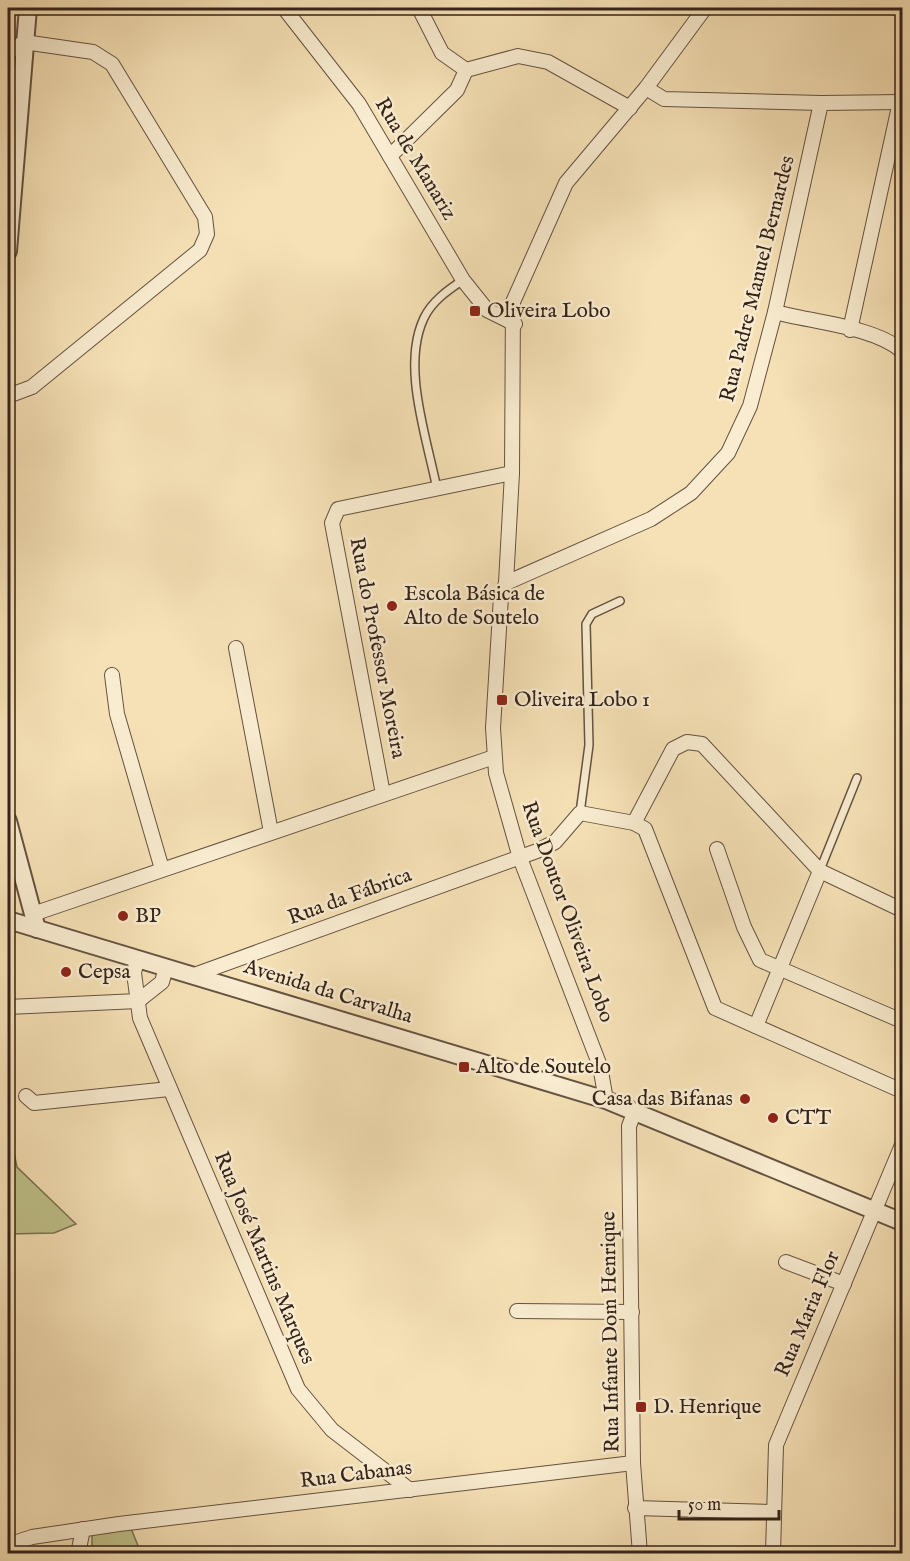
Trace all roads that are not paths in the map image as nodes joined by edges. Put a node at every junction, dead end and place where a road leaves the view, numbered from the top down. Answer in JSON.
{"nodes":[{"id":1,"x":28,"y":8,"type":"edge"},
{"id":2,"x":284,"y":8,"type":"edge"},
{"id":3,"x":419,"y":8,"type":"edge"},
{"id":4,"x":705,"y":8,"type":"edge"},
{"id":5,"x":24,"y":42,"type":"junction"},
{"id":6,"x":8,"y":53,"type":"edge"},
{"id":7,"x":466,"y":70,"type":"junction"},
{"id":8,"x":646,"y":88,"type":"junction"},
{"id":9,"x":901,"y":102,"type":"edge"},
{"id":10,"x":821,"y":103,"type":"junction"},
{"id":11,"x":630,"y":108,"type":"junction"},
{"id":12,"x":390,"y":156,"type":"junction"},
{"id":13,"x":8,"y":251,"type":"edge"},
{"id":14,"x":463,"y":280,"type":"junction"},
{"id":15,"x":775,"y":312,"type":"junction"},
{"id":16,"x":515,"y":324,"type":"junction"},
{"id":17,"x":850,"y":330,"type":"junction"},
{"id":18,"x":903,"y":351,"type":"edge"},
{"id":19,"x":8,"y":396,"type":"edge"},
{"id":20,"x":512,"y":473,"type":"junction"},
{"id":21,"x":437,"y":489,"type":"junction"},
{"id":22,"x":506,"y":583,"type":"junction"},
{"id":23,"x":620,"y":601,"type":"dead end"},
{"id":24,"x":236,"y":648,"type":"dead end"},
{"id":25,"x":112,"y":675,"type":"dead end"},
{"id":26,"x":494,"y":757,"type":"junction"},
{"id":27,"x":857,"y":778,"type":"dead end"},
{"id":28,"x":383,"y":794,"type":"junction"},
{"id":29,"x":580,"y":813,"type":"junction"},
{"id":30,"x":8,"y":821,"type":"edge"},
{"id":31,"x":634,"y":823,"type":"junction"},
{"id":32,"x":271,"y":832,"type":"junction"},
{"id":33,"x":717,"y":849,"type":"dead end"},
{"id":34,"x":520,"y":858,"type":"junction"},
{"id":35,"x":162,"y":869,"type":"junction"},
{"id":36,"x":820,"y":871,"type":"junction"},
{"id":37,"x":903,"y":910,"type":"edge"},
{"id":38,"x":8,"y":920,"type":"edge"},
{"id":39,"x":35,"y":922,"type":"junction"},
{"id":40,"x":137,"y":958,"type":"junction"},
{"id":41,"x":779,"y":967,"type":"junction"},
{"id":42,"x":166,"y":968,"type":"junction"},
{"id":43,"x":194,"y":975,"type":"junction"},
{"id":44,"x":138,"y":1001,"type":"junction"},
{"id":45,"x":8,"y":1007,"type":"edge"},
{"id":46,"x":903,"y":1021,"type":"edge"},
{"id":47,"x":756,"y":1026,"type":"junction"},
{"id":48,"x":169,"y":1089,"type":"junction"},
{"id":49,"x":903,"y":1091,"type":"edge"},
{"id":50,"x":26,"y":1096,"type":"dead end"},
{"id":51,"x":606,"y":1100,"type":"junction"},
{"id":52,"x":635,"y":1111,"type":"junction"},
{"id":53,"x":903,"y":1145,"type":"edge"},
{"id":54,"x":875,"y":1210,"type":"junction"},
{"id":55,"x":903,"y":1222,"type":"edge"},
{"id":56,"x":786,"y":1262,"type":"dead end"},
{"id":57,"x":844,"y":1284,"type":"junction"},
{"id":58,"x":517,"y":1311,"type":"dead end"},
{"id":59,"x":632,"y":1312,"type":"junction"},
{"id":60,"x":633,"y":1463,"type":"junction"},
{"id":61,"x":410,"y":1490,"type":"junction"},
{"id":62,"x":635,"y":1508,"type":"junction"},
{"id":63,"x":773,"y":1512,"type":"junction"},
{"id":64,"x":83,"y":1529,"type":"junction"},
{"id":65,"x":8,"y":1545,"type":"edge"},
{"id":66,"x":78,"y":1554,"type":"edge"},
{"id":67,"x":640,"y":1554,"type":"edge"},
{"id":68,"x":773,"y":1554,"type":"edge"}],
"edges":[{"from":1,"to":5,"type":"street"},
{"from":2,"to":12,"type":"street","name":"Rua de Manariz"},
{"from":3,"to":7,"type":"street"},
{"from":4,"to":8,"type":"street","name":"Rua Doutor Oliveira Lobo"},
{"from":5,"to":6,"type":"street"},
{"from":5,"to":13,"type":"street"},
{"from":5,"to":19,"type":"street"},
{"from":7,"to":11,"type":"street"},
{"from":7,"to":12,"type":"street"},
{"from":8,"to":10,"type":"street"},
{"from":8,"to":11,"type":"street","name":"Rua Doutor Oliveira Lobo"},
{"from":9,"to":10,"type":"street"},
{"from":9,"to":17,"type":"street"},
{"from":10,"to":15,"type":"street","name":"Rua Padre Manuel Bernardes"},
{"from":11,"to":16,"type":"street","name":"Rua Doutor Oliveira Lobo"},
{"from":12,"to":14,"type":"street","name":"Rua de Manariz"},
{"from":14,"to":16,"type":"street","name":"Rua de Manariz"},
{"from":14,"to":21,"type":"lane"},
{"from":15,"to":17,"type":"street"},
{"from":15,"to":22,"type":"street","name":"Rua Padre Manuel Bernardes"},
{"from":16,"to":20,"type":"street","name":"Rua Doutor Oliveira Lobo"},
{"from":17,"to":18,"type":"street"},
{"from":20,"to":21,"type":"street","name":"Rua do Professor Moreira"},
{"from":20,"to":22,"type":"street","name":"Rua Doutor Oliveira Lobo"},
{"from":21,"to":28,"type":"street","name":"Rua do Professor Moreira"},
{"from":22,"to":26,"type":"street","name":"Rua Doutor Oliveira Lobo"},
{"from":23,"to":29,"type":"lane"},
{"from":24,"to":32,"type":"street"},
{"from":25,"to":35,"type":"street"},
{"from":26,"to":28,"type":"street"},
{"from":26,"to":34,"type":"street","name":"Rua Doutor Oliveira Lobo"},
{"from":27,"to":36,"type":"lane"},
{"from":28,"to":32,"type":"street"},
{"from":29,"to":31,"type":"street"},
{"from":29,"to":34,"type":"street","name":"Rua da Fábrica"},
{"from":30,"to":39,"type":"street"},
{"from":31,"to":36,"type":"street"},
{"from":31,"to":47,"type":"street"},
{"from":32,"to":35,"type":"street"},
{"from":33,"to":41,"type":"street"},
{"from":34,"to":43,"type":"street","name":"Rua da Fábrica"},
{"from":34,"to":51,"type":"street","name":"Rua Doutor Oliveira Lobo"},
{"from":35,"to":39,"type":"street"},
{"from":36,"to":37,"type":"street"},
{"from":36,"to":41,"type":"street"},
{"from":38,"to":39,"type":"street","name":"Avenida da Carvalha"},
{"from":39,"to":40,"type":"street","name":"Avenida da Carvalha"},
{"from":40,"to":42,"type":"street","name":"Avenida da Carvalha"},
{"from":40,"to":44,"type":"street","name":"Rua José Martins Marques"},
{"from":41,"to":46,"type":"street"},
{"from":41,"to":47,"type":"street"},
{"from":42,"to":43,"type":"street","name":"Avenida da Carvalha"},
{"from":42,"to":44,"type":"street"},
{"from":43,"to":51,"type":"street","name":"Avenida da Carvalha"},
{"from":44,"to":45,"type":"street"},
{"from":44,"to":48,"type":"street","name":"Rua José Martins Marques"},
{"from":47,"to":49,"type":"street"},
{"from":48,"to":50,"type":"street"},
{"from":48,"to":61,"type":"street","name":"Rua José Martins Marques"},
{"from":51,"to":52,"type":"street","name":"Avenida da Carvalha"},
{"from":52,"to":54,"type":"street","name":"Avenida da Carvalha"},
{"from":52,"to":59,"type":"street","name":"Rua Infante Dom Henrique"},
{"from":53,"to":54,"type":"street","name":"Rua Maria Flor"},
{"from":54,"to":55,"type":"street","name":"Avenida da Carvalha"},
{"from":54,"to":57,"type":"street","name":"Rua Maria Flor"},
{"from":56,"to":57,"type":"street"},
{"from":57,"to":63,"type":"street","name":"Rua Maria Flor"},
{"from":58,"to":59,"type":"street"},
{"from":59,"to":60,"type":"street","name":"Rua Infante Dom Henrique"},
{"from":60,"to":61,"type":"street","name":"Rua Cabanas"},
{"from":60,"to":62,"type":"street","name":"Rua Infante Dom Henrique"},
{"from":61,"to":64,"type":"street","name":"Rua Cabanas"},
{"from":62,"to":63,"type":"street"},
{"from":62,"to":67,"type":"street","name":"Rua Infante Dom Henrique"},
{"from":63,"to":68,"type":"street","name":"Rua Maria Flor"},
{"from":64,"to":65,"type":"street","name":"Rua Cabanas"},
{"from":64,"to":66,"type":"street"}]}
